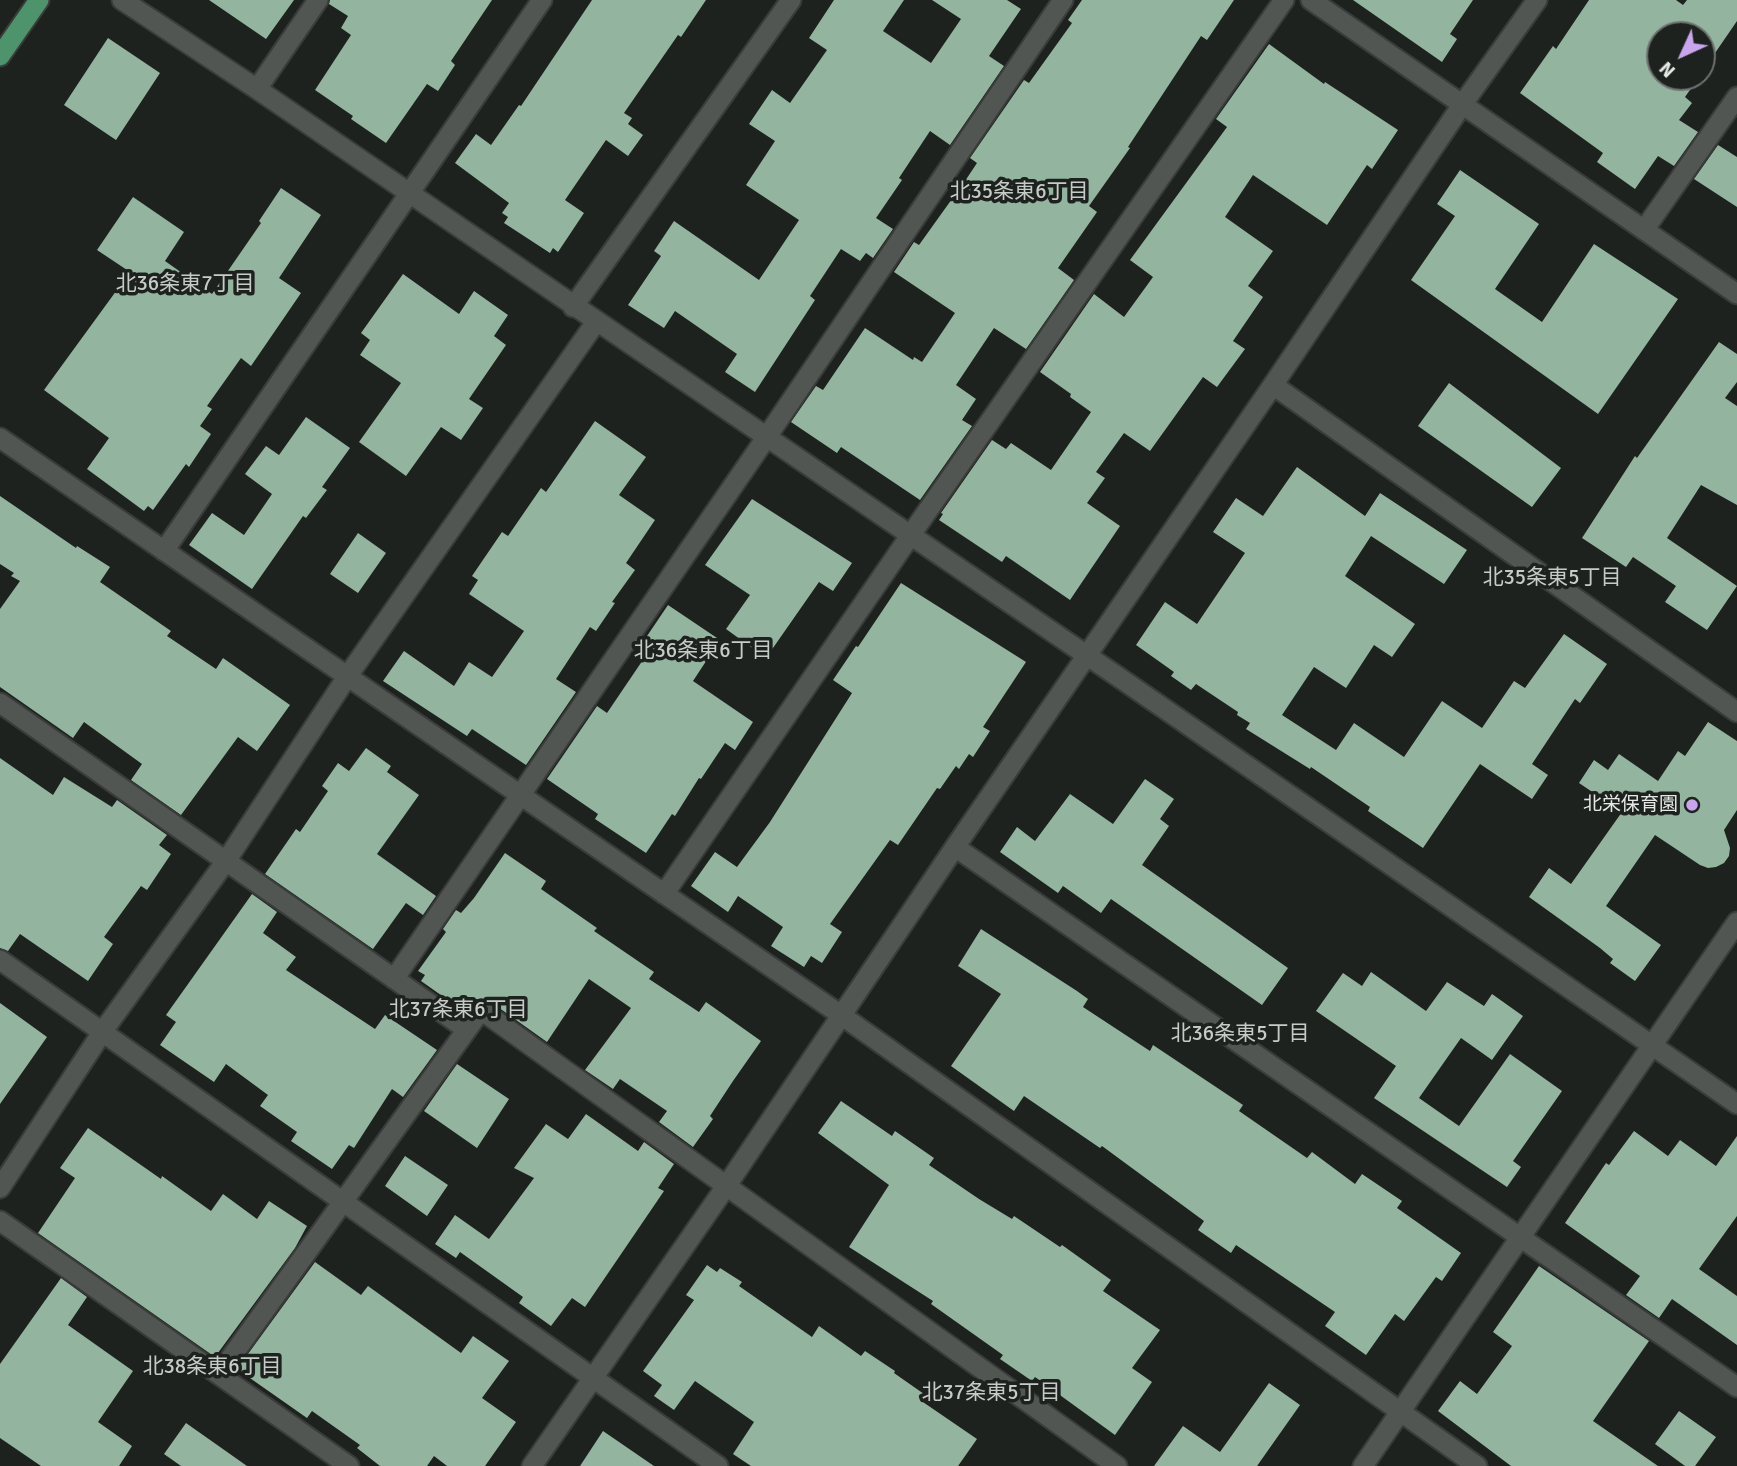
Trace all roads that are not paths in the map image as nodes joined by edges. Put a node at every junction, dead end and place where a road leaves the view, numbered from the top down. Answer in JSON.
{"nodes":[{"id":1,"x":39,"y":0,"type":"edge"},
{"id":2,"x":122,"y":0,"type":"edge"},
{"id":3,"x":318,"y":0,"type":"edge"},
{"id":4,"x":542,"y":0,"type":"edge"},
{"id":5,"x":790,"y":0,"type":"edge"},
{"id":6,"x":1063,"y":0,"type":"edge"},
{"id":7,"x":1284,"y":0,"type":"edge"},
{"id":8,"x":1311,"y":0,"type":"edge"},
{"id":9,"x":1536,"y":0,"type":"edge"},
{"id":10,"x":0,"y":56,"type":"edge"},
{"id":11,"x":257,"y":89,"type":"junction"},
{"id":12,"x":1737,"y":97,"type":"edge"},
{"id":13,"x":1462,"y":104,"type":"junction"},
{"id":14,"x":408,"y":193,"type":"junction"},
{"id":15,"x":1644,"y":230,"type":"junction"},
{"id":16,"x":1737,"y":294,"type":"edge"},
{"id":17,"x":573,"y":307,"type":"junction"},
{"id":18,"x":596,"y":322,"type":"junction"},
{"id":19,"x":1273,"y":385,"type":"junction"},
{"id":20,"x":0,"y":438,"type":"edge"},
{"id":21,"x":766,"y":438,"type":"junction"},
{"id":22,"x":910,"y":536,"type":"junction"},
{"id":23,"x":164,"y":551,"type":"junction"},
{"id":24,"x":1087,"y":656,"type":"junction"},
{"id":25,"x":347,"y":677,"type":"junction"},
{"id":26,"x":0,"y":703,"type":"edge"},
{"id":27,"x":1737,"y":712,"type":"edge"},
{"id":28,"x":520,"y":795,"type":"junction"},
{"id":29,"x":955,"y":847,"type":"junction"},
{"id":30,"x":226,"y":861,"type":"junction"},
{"id":31,"x":664,"y":894,"type":"junction"},
{"id":32,"x":1737,"y":922,"type":"edge"},
{"id":33,"x":0,"y":960,"type":"edge"},
{"id":34,"x":394,"y":979,"type":"junction"},
{"id":35,"x":841,"y":1015,"type":"junction"},
{"id":36,"x":466,"y":1029,"type":"junction"},
{"id":37,"x":103,"y":1031,"type":"junction"},
{"id":38,"x":1653,"y":1046,"type":"junction"},
{"id":39,"x":1737,"y":1104,"type":"edge"},
{"id":40,"x":727,"y":1185,"type":"junction"},
{"id":41,"x":0,"y":1188,"type":"edge"},
{"id":42,"x":343,"y":1203,"type":"junction"},
{"id":43,"x":0,"y":1221,"type":"edge"},
{"id":44,"x":1521,"y":1238,"type":"junction"},
{"id":45,"x":219,"y":1374,"type":"junction"},
{"id":46,"x":593,"y":1377,"type":"junction"},
{"id":47,"x":1737,"y":1387,"type":"edge"},
{"id":48,"x":1400,"y":1412,"type":"junction"},
{"id":49,"x":349,"y":1466,"type":"edge"},
{"id":50,"x":532,"y":1466,"type":"edge"},
{"id":51,"x":718,"y":1466,"type":"edge"},
{"id":52,"x":1117,"y":1466,"type":"edge"},
{"id":53,"x":1363,"y":1466,"type":"edge"},
{"id":54,"x":1477,"y":1466,"type":"edge"}],
"edges":[{"from":1,"to":10,"type":"main road"},
{"from":2,"to":11,"type":"street"},
{"from":3,"to":11,"type":"street"},
{"from":4,"to":14,"type":"street"},
{"from":5,"to":17,"type":"street"},
{"from":6,"to":21,"type":"street"},
{"from":7,"to":22,"type":"street"},
{"from":8,"to":13,"type":"street"},
{"from":9,"to":13,"type":"street"},
{"from":11,"to":14,"type":"street"},
{"from":12,"to":15,"type":"street"},
{"from":13,"to":15,"type":"street"},
{"from":13,"to":19,"type":"street"},
{"from":14,"to":17,"type":"street"},
{"from":14,"to":23,"type":"street"},
{"from":15,"to":16,"type":"street"},
{"from":17,"to":18,"type":"street"},
{"from":18,"to":21,"type":"street"},
{"from":18,"to":25,"type":"street"},
{"from":19,"to":24,"type":"street"},
{"from":19,"to":27,"type":"street"},
{"from":20,"to":23,"type":"street"},
{"from":21,"to":22,"type":"street"},
{"from":21,"to":28,"type":"street"},
{"from":22,"to":24,"type":"street"},
{"from":22,"to":31,"type":"street"},
{"from":23,"to":25,"type":"street"},
{"from":24,"to":29,"type":"street"},
{"from":24,"to":38,"type":"street"},
{"from":25,"to":28,"type":"street"},
{"from":25,"to":30,"type":"street"},
{"from":26,"to":30,"type":"street"},
{"from":28,"to":31,"type":"street"},
{"from":28,"to":34,"type":"street"},
{"from":29,"to":35,"type":"street"},
{"from":29,"to":44,"type":"street"},
{"from":30,"to":34,"type":"street"},
{"from":30,"to":37,"type":"street"},
{"from":31,"to":35,"type":"street"},
{"from":32,"to":38,"type":"street"},
{"from":33,"to":37,"type":"street"},
{"from":34,"to":36,"type":"street"},
{"from":35,"to":40,"type":"street"},
{"from":35,"to":48,"type":"street"},
{"from":36,"to":40,"type":"street"},
{"from":36,"to":42,"type":"street"},
{"from":37,"to":41,"type":"street"},
{"from":37,"to":42,"type":"street"},
{"from":38,"to":39,"type":"street"},
{"from":38,"to":44,"type":"street"},
{"from":40,"to":46,"type":"street"},
{"from":40,"to":52,"type":"street"},
{"from":42,"to":45,"type":"street"},
{"from":42,"to":46,"type":"street"},
{"from":43,"to":45,"type":"street"},
{"from":44,"to":47,"type":"street"},
{"from":44,"to":48,"type":"street"},
{"from":45,"to":49,"type":"street"},
{"from":46,"to":50,"type":"street"},
{"from":46,"to":51,"type":"street"},
{"from":48,"to":53,"type":"street"},
{"from":48,"to":54,"type":"street"}]}
